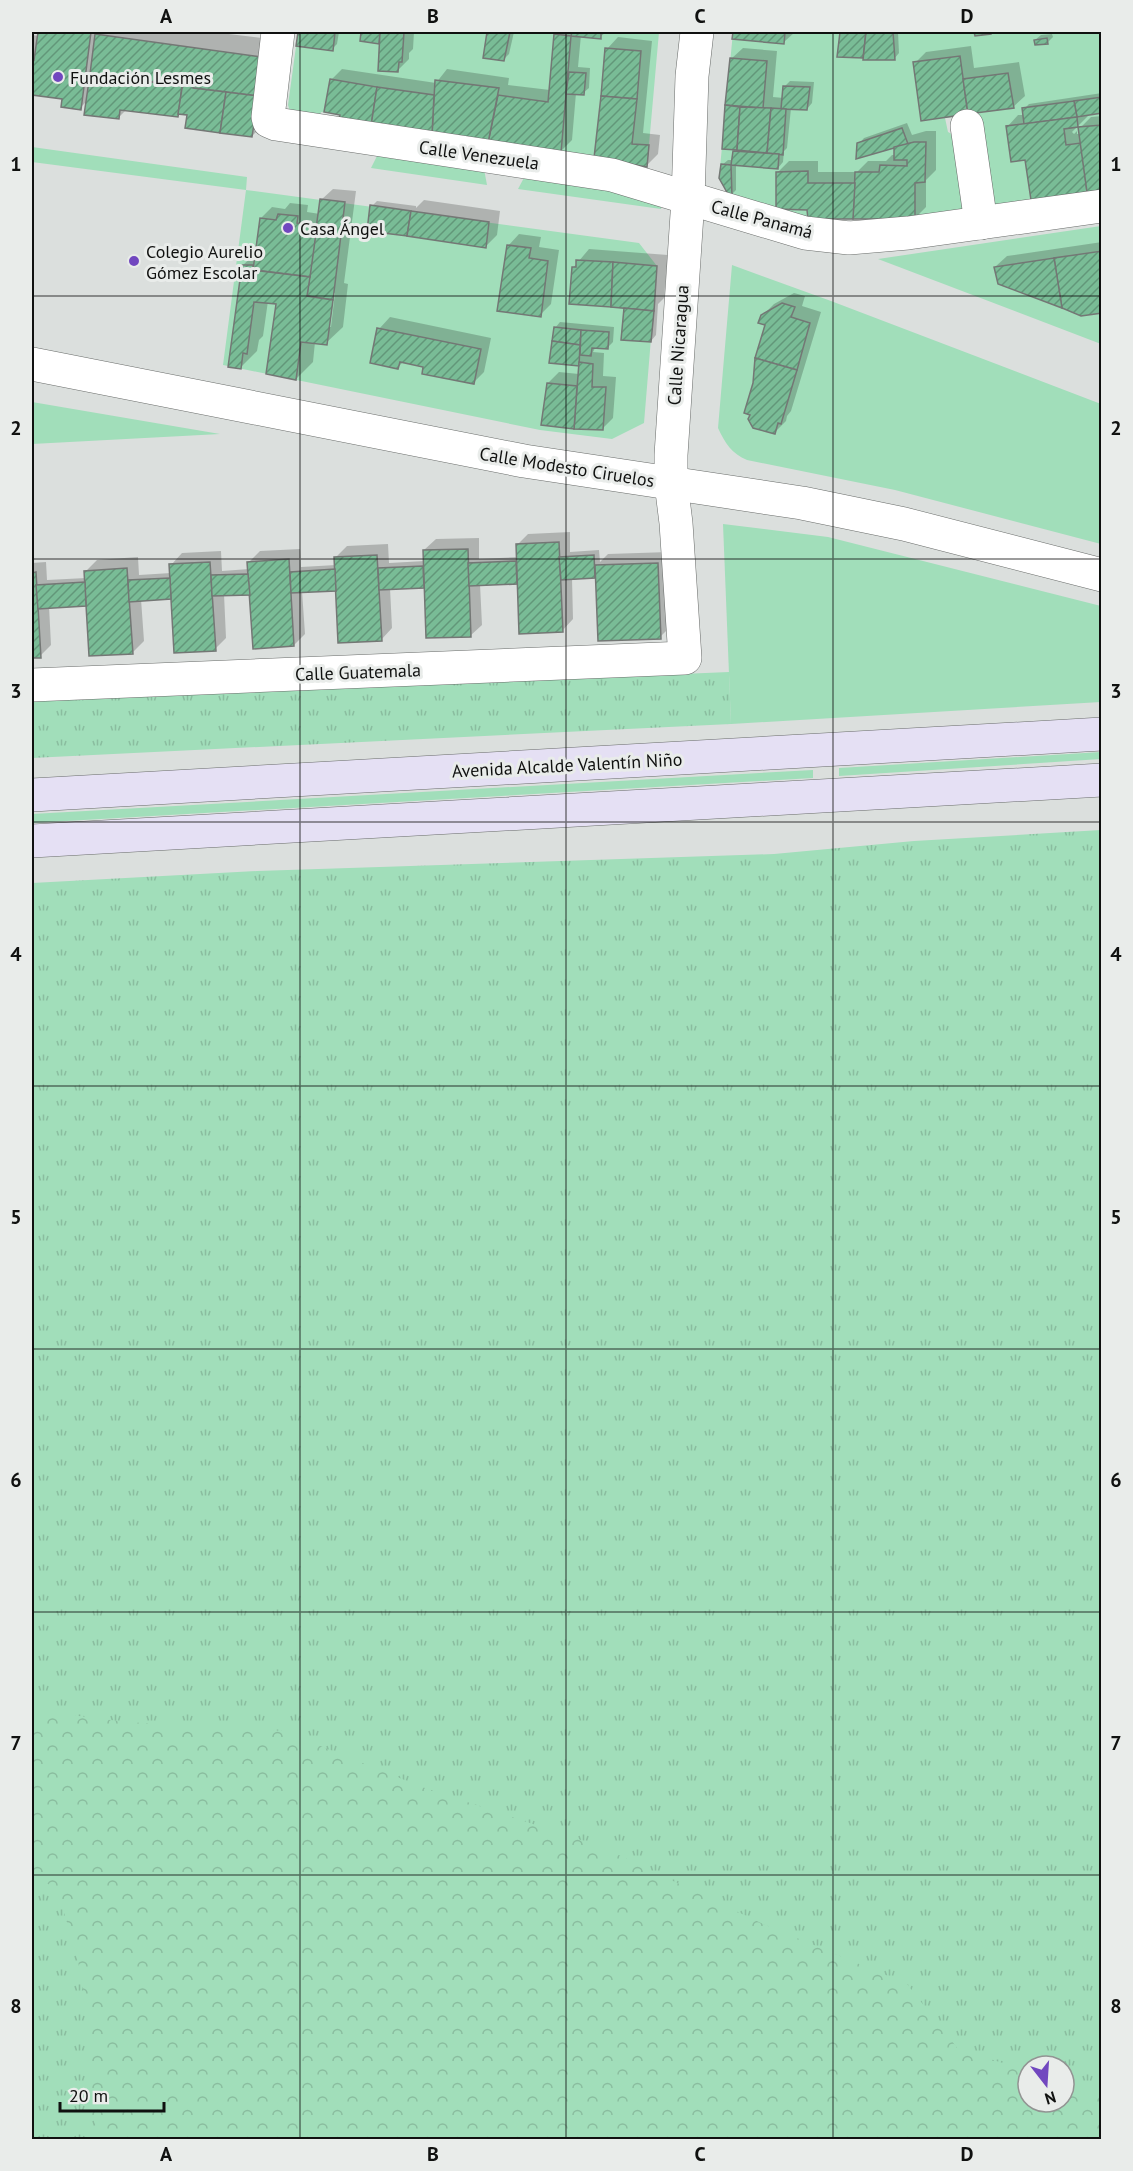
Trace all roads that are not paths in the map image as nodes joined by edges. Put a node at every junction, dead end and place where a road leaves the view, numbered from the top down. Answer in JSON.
{"nodes":[{"id":1,"x":278,"y":32,"type":"edge"},
{"id":2,"x":697,"y":32,"type":"edge"},
{"id":3,"x":967,"y":126,"type":"dead end"},
{"id":4,"x":688,"y":199,"type":"junction"},
{"id":5,"x":1101,"y":206,"type":"edge"},
{"id":6,"x":981,"y":223,"type":"junction"},
{"id":7,"x":32,"y":364,"type":"edge"},
{"id":8,"x":671,"y":483,"type":"junction"},
{"id":9,"x":1101,"y":575,"type":"edge"},
{"id":10,"x":685,"y":658,"type":"joint"},
{"id":11,"x":32,"y":685,"type":"edge"},
{"id":12,"x":1101,"y":734,"type":"edge"},
{"id":13,"x":1101,"y":780,"type":"edge"},
{"id":14,"x":32,"y":795,"type":"edge"},
{"id":15,"x":32,"y":841,"type":"edge"}],
"edges":[{"from":1,"to":4,"type":"street","name":"Calle Venezuela"},
{"from":2,"to":4,"type":"street","name":"Calle Nicaragua"},
{"from":3,"to":6,"type":"street"},
{"from":4,"to":6,"type":"street","name":"Calle Panamá"},
{"from":4,"to":8,"type":"street","name":"Calle Nicaragua"},
{"from":5,"to":6,"type":"street","name":"Calle Panamá"},
{"from":7,"to":8,"type":"street","name":"Calle Modesto Ciruelos"},
{"from":8,"to":9,"type":"street","name":"Calle Modesto Ciruelos"},
{"from":8,"to":10,"type":"street","name":"Calle Nicaragua"},
{"from":10,"to":11,"type":"street","name":"Calle Guatemala"},
{"from":12,"to":14,"type":"street","name":"Avenida Alcalde Valentín Niño"},
{"from":13,"to":15,"type":"street"}]}
